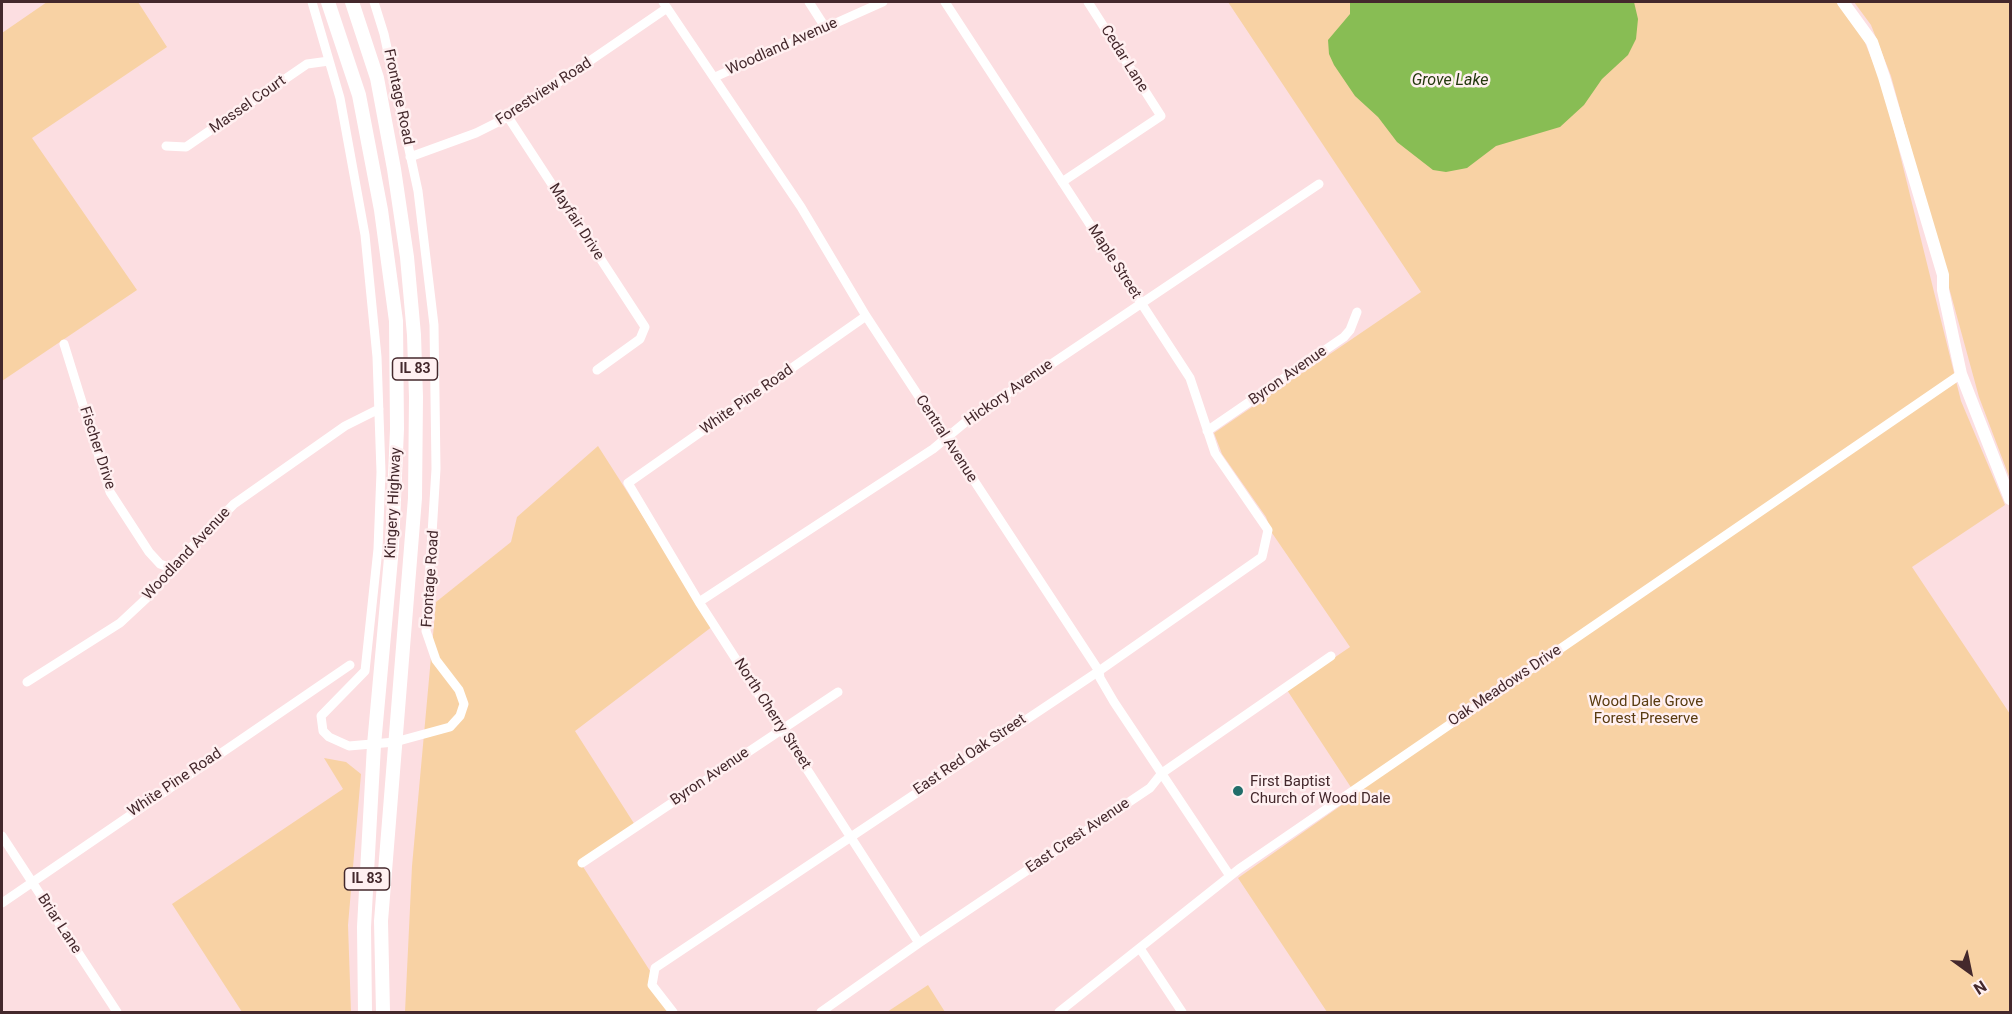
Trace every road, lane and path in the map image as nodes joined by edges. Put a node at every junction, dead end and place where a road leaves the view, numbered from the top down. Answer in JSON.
{"nodes":[{"id":1,"x":312,"y":2,"type":"edge"},
{"id":2,"x":328,"y":2,"type":"edge"},
{"id":3,"x":352,"y":2,"type":"edge"},
{"id":4,"x":374,"y":2,"type":"edge"},
{"id":5,"x":808,"y":2,"type":"edge"},
{"id":6,"x":883,"y":2,"type":"edge"},
{"id":7,"x":945,"y":2,"type":"edge"},
{"id":8,"x":1088,"y":2,"type":"edge"},
{"id":9,"x":1843,"y":2,"type":"edge"},
{"id":10,"x":665,"y":4,"type":"edge"},
{"id":11,"x":825,"y":27,"type":"junction"},
{"id":12,"x":328,"y":61,"type":"junction"},
{"id":13,"x":715,"y":77,"type":"junction"},
{"id":14,"x":508,"y":117,"type":"junction"},
{"id":15,"x":166,"y":146,"type":"dead end"},
{"id":16,"x":410,"y":156,"type":"junction"},
{"id":17,"x":1062,"y":182,"type":"junction"},
{"id":18,"x":1319,"y":184,"type":"dead end"},
{"id":19,"x":1140,"y":303,"type":"junction"},
{"id":20,"x":1357,"y":312,"type":"dead end"},
{"id":21,"x":866,"y":316,"type":"junction"},
{"id":22,"x":64,"y":344,"type":"dead end"},
{"id":23,"x":597,"y":370,"type":"dead end"},
{"id":24,"x":1961,"y":374,"type":"junction"},
{"id":25,"x":379,"y":409,"type":"junction"},
{"id":26,"x":1207,"y":431,"type":"junction"},
{"id":27,"x":945,"y":437,"type":"junction"},
{"id":28,"x":628,"y":483,"type":"joint"},
{"id":29,"x":2010,"y":499,"type":"edge"},
{"id":30,"x":1268,"y":530,"type":"joint"},
{"id":31,"x":171,"y":568,"type":"junction"},
{"id":32,"x":699,"y":602,"type":"junction"},
{"id":33,"x":1331,"y":656,"type":"dead end"},
{"id":34,"x":350,"y":665,"type":"dead end"},
{"id":35,"x":1099,"y":671,"type":"junction"},
{"id":36,"x":27,"y":682,"type":"dead end"},
{"id":37,"x":838,"y":692,"type":"dead end"},
{"id":38,"x":781,"y":730,"type":"junction"},
{"id":39,"x":395,"y":742,"type":"junction"},
{"id":40,"x":374,"y":745,"type":"junction"},
{"id":41,"x":1162,"y":773,"type":"junction"},
{"id":42,"x":851,"y":835,"type":"junction"},
{"id":43,"x":2,"y":836,"type":"edge"},
{"id":44,"x":582,"y":863,"type":"dead end"},
{"id":45,"x":1230,"y":876,"type":"junction"},
{"id":46,"x":32,"y":882,"type":"junction"},
{"id":47,"x":2,"y":903,"type":"edge"},
{"id":48,"x":919,"y":943,"type":"junction"},
{"id":49,"x":1141,"y":950,"type":"junction"},
{"id":50,"x":117,"y":1012,"type":"edge"},
{"id":51,"x":365,"y":1012,"type":"edge"},
{"id":52,"x":383,"y":1012,"type":"edge"},
{"id":53,"x":673,"y":1012,"type":"edge"},
{"id":54,"x":821,"y":1012,"type":"edge"},
{"id":55,"x":1059,"y":1012,"type":"edge"},
{"id":56,"x":1182,"y":1012,"type":"edge"}],
"edges":[{"from":1,"to":12,"type":"street","name":"Frontage Road"},
{"from":2,"to":40,"type":"highway","name":"Kingery Highway","number":"IL 83"},
{"from":3,"to":39,"type":"highway","name":"Kingery Highway","number":"IL 83"},
{"from":4,"to":16,"type":"street","name":"Frontage Road"},
{"from":5,"to":11,"type":"street"},
{"from":6,"to":11,"type":"street","name":"Woodland Avenue"},
{"from":7,"to":17,"type":"street","name":"Maple Street"},
{"from":8,"to":17,"type":"street","name":"Cedar Lane"},
{"from":9,"to":24,"type":"main road"},
{"from":10,"to":13,"type":"street","name":"Central Avenue"},
{"from":10,"to":14,"type":"street","name":"Forestview Road"},
{"from":11,"to":13,"type":"street","name":"Woodland Avenue"},
{"from":12,"to":15,"type":"street","name":"Massel Court"},
{"from":12,"to":25,"type":"street","name":"Frontage Road"},
{"from":13,"to":21,"type":"street","name":"Central Avenue"},
{"from":14,"to":16,"type":"street","name":"Forestview Road"},
{"from":14,"to":23,"type":"street","name":"Mayfair Drive"},
{"from":16,"to":39,"type":"street","name":"Frontage Road"},
{"from":17,"to":19,"type":"street","name":"Maple Street"},
{"from":18,"to":19,"type":"street","name":"Hickory Avenue"},
{"from":19,"to":26,"type":"street","name":"Maple Street"},
{"from":19,"to":27,"type":"street","name":"Hickory Avenue"},
{"from":20,"to":26,"type":"street","name":"Byron Avenue"},
{"from":21,"to":27,"type":"street","name":"Central Avenue"},
{"from":21,"to":28,"type":"street","name":"White Pine Road"},
{"from":22,"to":31,"type":"street","name":"Fischer Drive"},
{"from":24,"to":29,"type":"main road"},
{"from":24,"to":45,"type":"street","name":"Oak Meadows Drive"},
{"from":25,"to":31,"type":"street","name":"Woodland Avenue"},
{"from":25,"to":40,"type":"street","name":"Frontage Road"},
{"from":26,"to":30,"type":"street","name":"Maple Street"},
{"from":27,"to":32,"type":"street","name":"Hickory Avenue"},
{"from":27,"to":35,"type":"street","name":"Central Avenue"},
{"from":28,"to":32,"type":"street","name":"North Cherry Street"},
{"from":30,"to":35,"type":"street","name":"East Red Oak Street"},
{"from":31,"to":36,"type":"street","name":"Woodland Avenue"},
{"from":32,"to":38,"type":"street","name":"North Cherry Street"},
{"from":33,"to":41,"type":"street","name":"East Crest Avenue"},
{"from":34,"to":46,"type":"street","name":"White Pine Road"},
{"from":35,"to":41,"type":"street","name":"Central Avenue"},
{"from":35,"to":42,"type":"street","name":"East Red Oak Street"},
{"from":37,"to":38,"type":"street","name":"Byron Avenue"},
{"from":38,"to":42,"type":"street","name":"North Cherry Street"},
{"from":38,"to":44,"type":"street","name":"Byron Avenue"},
{"from":39,"to":40,"type":"street","name":"Frontage Road"},
{"from":39,"to":52,"type":"highway","name":"Kingery Highway","number":"IL 83"},
{"from":40,"to":51,"type":"highway","name":"Kingery Highway","number":"IL 83"},
{"from":41,"to":45,"type":"street","name":"Central Avenue"},
{"from":41,"to":48,"type":"street","name":"East Crest Avenue"},
{"from":42,"to":48,"type":"street","name":"North Cherry Street"},
{"from":42,"to":53,"type":"street","name":"East Red Oak Street"},
{"from":43,"to":46,"type":"street","name":"Briar Lane"},
{"from":45,"to":49,"type":"street","name":"Oak Meadows Drive"},
{"from":46,"to":47,"type":"street","name":"White Pine Road"},
{"from":46,"to":50,"type":"street","name":"Briar Lane"},
{"from":48,"to":54,"type":"street","name":"East Crest Avenue"},
{"from":49,"to":55,"type":"street","name":"Oak Meadows Drive"},
{"from":49,"to":56,"type":"street"}]}
